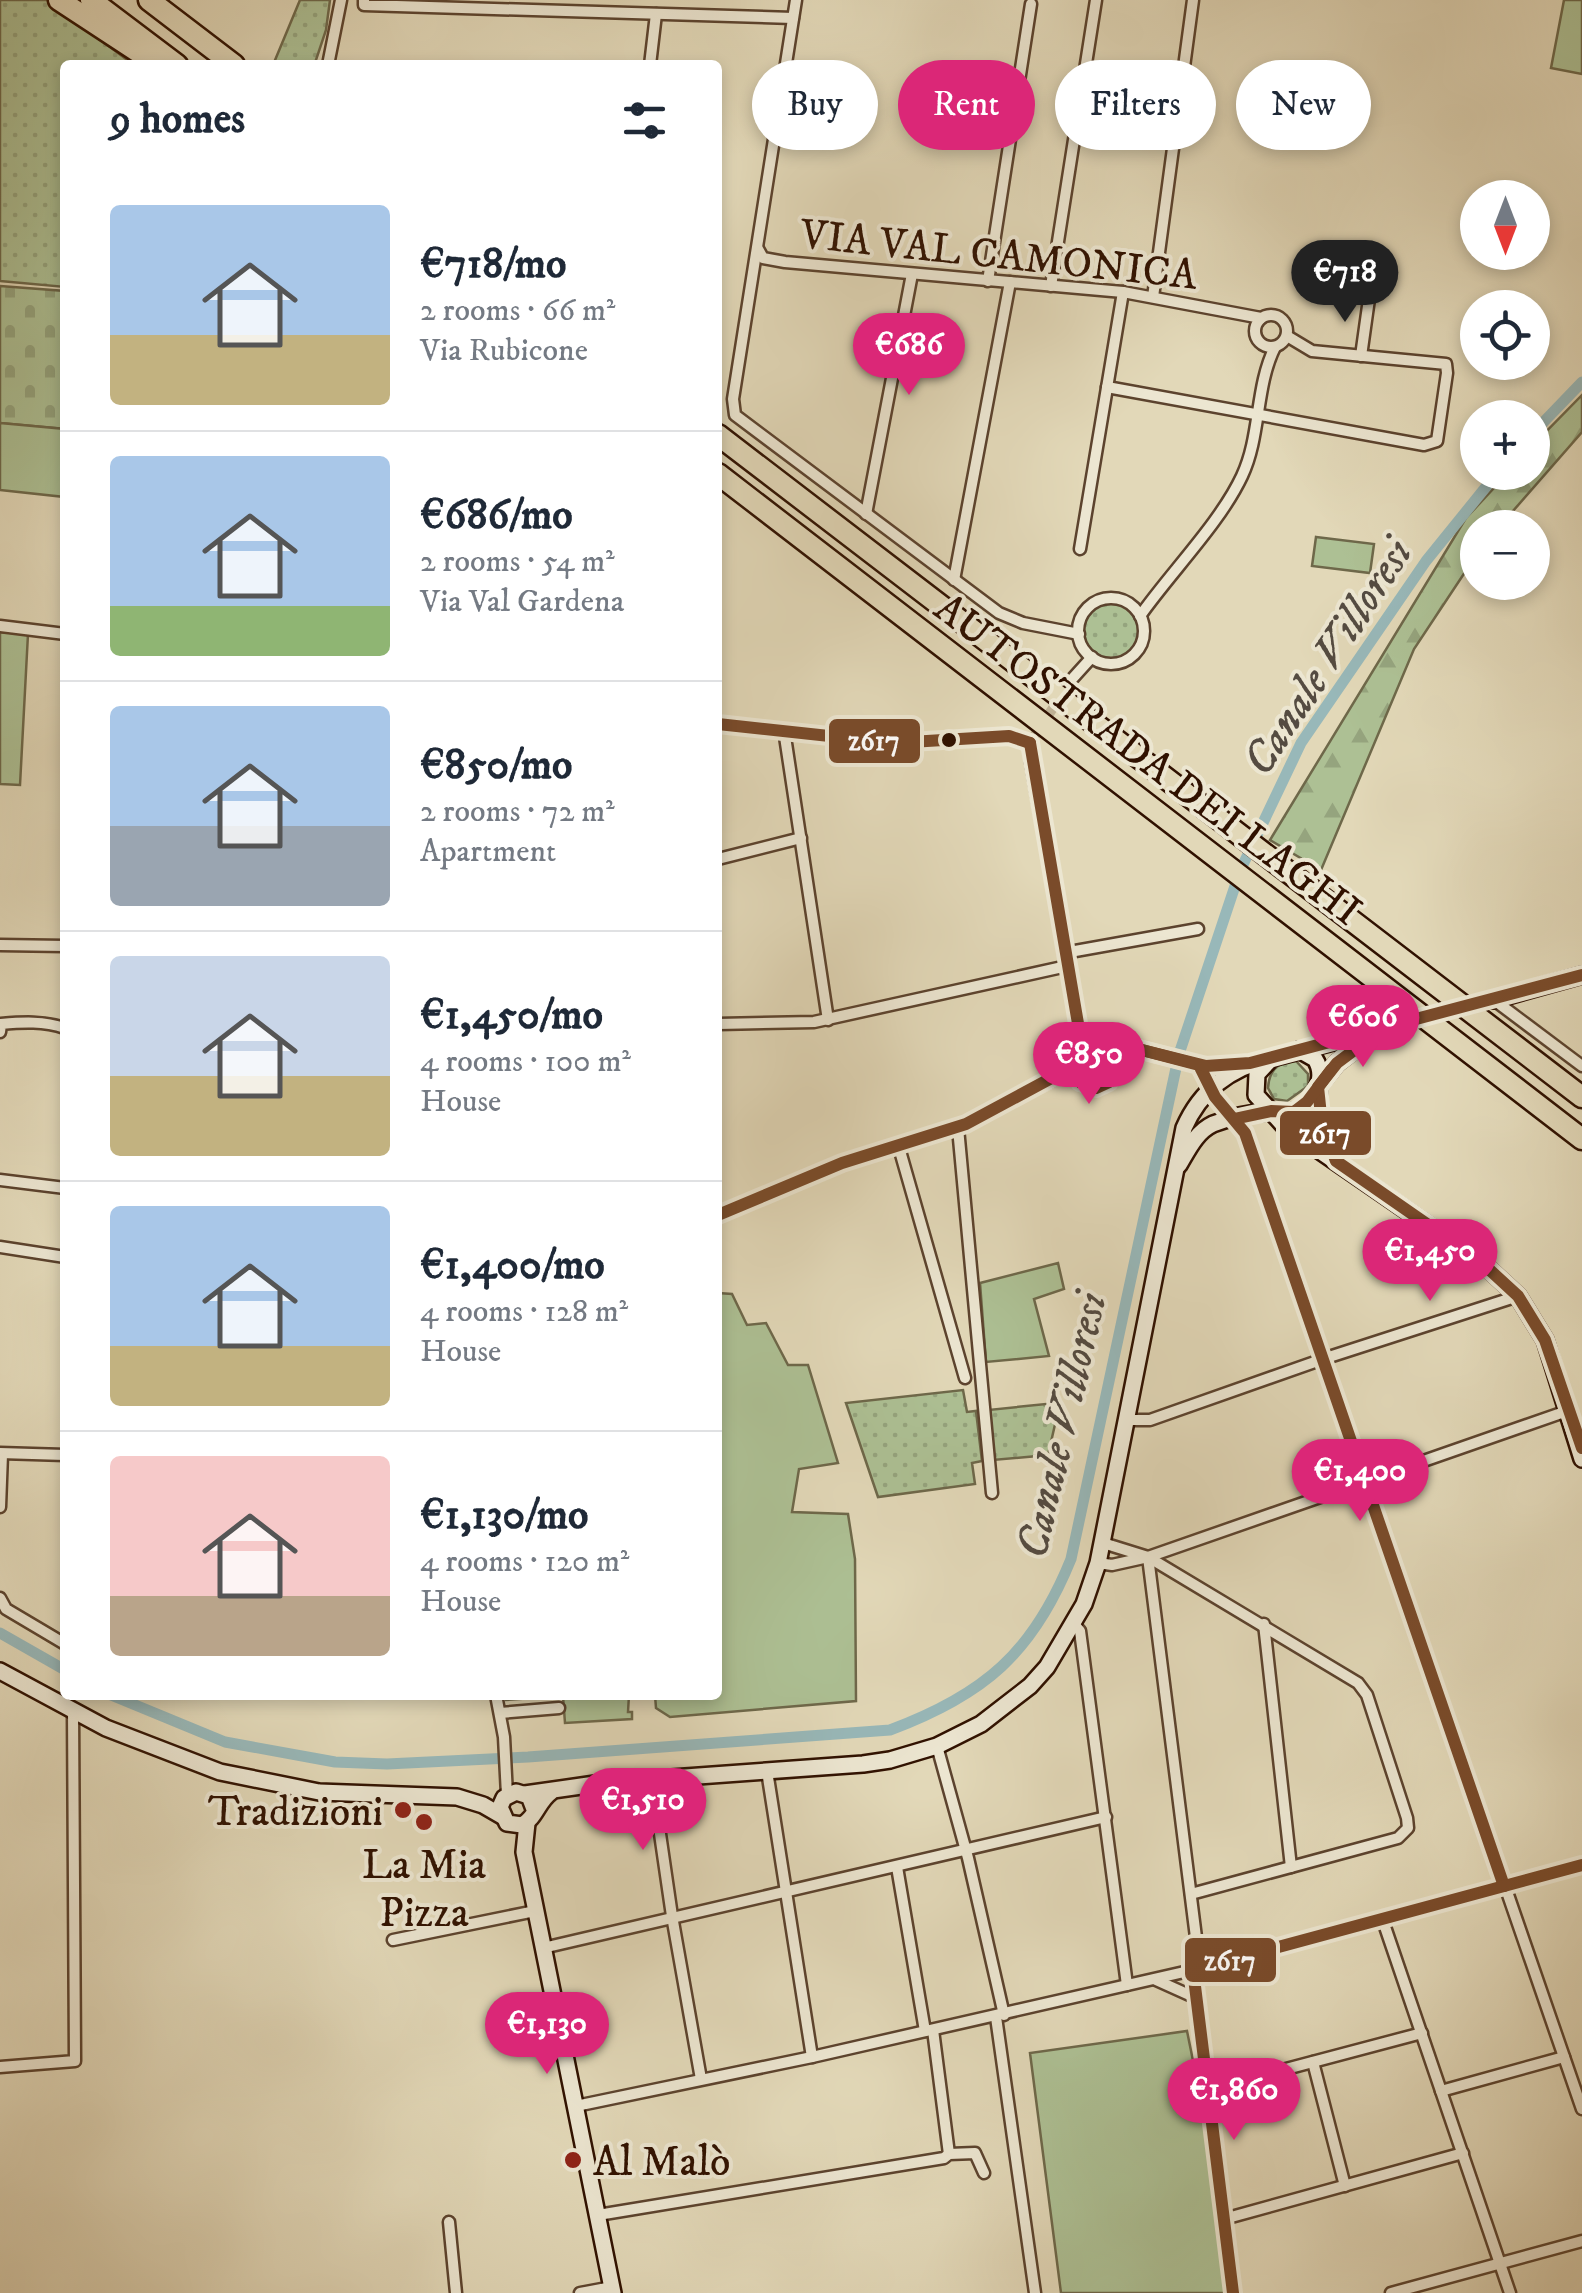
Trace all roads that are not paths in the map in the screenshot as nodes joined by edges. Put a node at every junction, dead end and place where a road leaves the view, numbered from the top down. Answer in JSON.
{"nodes":[{"id":1,"x":59,"y":0,"type":"edge"},
{"id":2,"x":91,"y":0,"type":"edge"},
{"id":3,"x":149,"y":0,"type":"edge"},
{"id":4,"x":341,"y":0,"type":"edge"},
{"id":5,"x":796,"y":0,"type":"edge"},
{"id":6,"x":1096,"y":0,"type":"edge"},
{"id":7,"x":1193,"y":0,"type":"edge"},
{"id":8,"x":364,"y":2,"type":"edge"},
{"id":9,"x":1032,"y":4,"type":"dead end"},
{"id":10,"x":599,"y":6,"type":"edge"},
{"id":11,"x":656,"y":14,"type":"junction"},
{"id":12,"x":793,"y":18,"type":"junction"},
{"id":13,"x":150,"y":60,"type":"edge"},
{"id":14,"x":170,"y":60,"type":"edge"},
{"id":15,"x":227,"y":60,"type":"edge"},
{"id":16,"x":329,"y":60,"type":"edge"},
{"id":17,"x":651,"y":60,"type":"edge"},
{"id":18,"x":758,"y":248,"type":"junction"},
{"id":19,"x":912,"y":274,"type":"junction"},
{"id":20,"x":988,"y":281,"type":"junction"},
{"id":21,"x":1010,"y":282,"type":"junction"},
{"id":22,"x":1051,"y":286,"type":"junction"},
{"id":23,"x":1123,"y":292,"type":"junction"},
{"id":24,"x":1153,"y":297,"type":"junction"},
{"id":25,"x":1369,"y":300,"type":"dead end"},
{"id":26,"x":1258,"y":323,"type":"junction"},
{"id":27,"x":1277,"y":344,"type":"junction"},
{"id":28,"x":1361,"y":356,"type":"junction"},
{"id":29,"x":1107,"y":388,"type":"junction"},
{"id":30,"x":1256,"y":417,"type":"junction"},
{"id":31,"x":722,"y":438,"type":"edge"},
{"id":32,"x":722,"y":477,"type":"edge"},
{"id":33,"x":866,"y":514,"type":"junction"},
{"id":34,"x":1080,"y":548,"type":"dead end"},
{"id":35,"x":954,"y":580,"type":"junction"},
{"id":36,"x":1137,"y":611,"type":"junction"},
{"id":37,"x":0,"y":626,"type":"edge"},
{"id":38,"x":60,"y":633,"type":"edge"},
{"id":39,"x":1079,"y":634,"type":"junction"},
{"id":40,"x":1092,"y":657,"type":"junction"},
{"id":41,"x":1073,"y":678,"type":"tunnel mouth"},
{"id":42,"x":722,"y":724,"type":"edge"},
{"id":43,"x":784,"y":730,"type":"junction"},
{"id":44,"x":801,"y":838,"type":"junction"},
{"id":45,"x":722,"y":858,"type":"edge"},
{"id":46,"x":1198,"y":929,"type":"dead end"},
{"id":47,"x":0,"y":945,"type":"edge"},
{"id":48,"x":60,"y":946,"type":"edge"},
{"id":49,"x":1064,"y":953,"type":"junction"},
{"id":50,"x":1067,"y":966,"type":"junction"},
{"id":51,"x":1582,"y":976,"type":"edge"},
{"id":52,"x":1494,"y":1000,"type":"joint"},
{"id":53,"x":828,"y":1020,"type":"junction"},
{"id":54,"x":1,"y":1024,"type":"edge"},
{"id":55,"x":722,"y":1024,"type":"edge"},
{"id":56,"x":1404,"y":1024,"type":"tunnel mouth"},
{"id":57,"x":60,"y":1027,"type":"edge"},
{"id":58,"x":1382,"y":1030,"type":"junction"},
{"id":59,"x":0,"y":1032,"type":"edge"},
{"id":60,"x":1143,"y":1050,"type":"junction"},
{"id":61,"x":1294,"y":1050,"type":"junction"},
{"id":62,"x":1105,"y":1053,"type":"junction"},
{"id":63,"x":1272,"y":1058,"type":"junction"},
{"id":64,"x":1078,"y":1060,"type":"junction"},
{"id":65,"x":1250,"y":1063,"type":"junction"},
{"id":66,"x":1200,"y":1065,"type":"junction"},
{"id":67,"x":1582,"y":1066,"type":"edge"},
{"id":68,"x":1114,"y":1067,"type":"junction"},
{"id":69,"x":1052,"y":1080,"type":"junction"},
{"id":70,"x":1080,"y":1082,"type":"junction"},
{"id":71,"x":1319,"y":1085,"type":"junction"},
{"id":72,"x":1211,"y":1088,"type":"junction"},
{"id":73,"x":1582,"y":1097,"type":"edge"},
{"id":74,"x":1271,"y":1111,"type":"junction"},
{"id":75,"x":1234,"y":1119,"type":"junction"},
{"id":76,"x":958,"y":1128,"type":"junction"},
{"id":77,"x":1582,"y":1139,"type":"edge"},
{"id":78,"x":898,"y":1144,"type":"junction"},
{"id":79,"x":1336,"y":1161,"type":"junction"},
{"id":80,"x":1175,"y":1171,"type":"junction"},
{"id":81,"x":0,"y":1180,"type":"edge"},
{"id":82,"x":60,"y":1187,"type":"edge"},
{"id":83,"x":722,"y":1213,"type":"edge"},
{"id":84,"x":0,"y":1246,"type":"edge"},
{"id":85,"x":60,"y":1255,"type":"edge"},
{"id":86,"x":1518,"y":1296,"type":"junction"},
{"id":87,"x":1323,"y":1360,"type":"junction"},
{"id":88,"x":965,"y":1378,"type":"dead end"},
{"id":89,"x":1569,"y":1417,"type":"junction"},
{"id":90,"x":1127,"y":1420,"type":"junction"},
{"id":91,"x":1582,"y":1448,"type":"edge"},
{"id":92,"x":1,"y":1454,"type":"edge"},
{"id":93,"x":60,"y":1455,"type":"edge"},
{"id":94,"x":1582,"y":1459,"type":"edge"},
{"id":95,"x":1366,"y":1479,"type":"junction"},
{"id":96,"x":992,"y":1493,"type":"dead end"},
{"id":97,"x":0,"y":1507,"type":"edge"},
{"id":98,"x":1104,"y":1543,"type":"junction"},
{"id":99,"x":1148,"y":1556,"type":"junction"},
{"id":100,"x":1098,"y":1563,"type":"junction"},
{"id":101,"x":3,"y":1603,"type":"edge"},
{"id":102,"x":1074,"y":1624,"type":"junction"},
{"id":103,"x":1264,"y":1624,"type":"junction"},
{"id":104,"x":60,"y":1641,"type":"edge"},
{"id":105,"x":0,"y":1671,"type":"edge"},
{"id":106,"x":497,"y":1700,"type":"edge"},
{"id":107,"x":558,"y":1708,"type":"dead end"},
{"id":108,"x":72,"y":1710,"type":"junction"},
{"id":109,"x":500,"y":1714,"type":"junction"},
{"id":110,"x":938,"y":1746,"type":"junction"},
{"id":111,"x":768,"y":1771,"type":"junction"},
{"id":112,"x":652,"y":1779,"type":"junction"},
{"id":113,"x":551,"y":1792,"type":"junction"},
{"id":114,"x":513,"y":1808,"type":"junction"},
{"id":115,"x":1106,"y":1817,"type":"junction"},
{"id":116,"x":966,"y":1851,"type":"junction"},
{"id":117,"x":1582,"y":1864,"type":"edge"},
{"id":118,"x":1291,"y":1866,"type":"junction"},
{"id":119,"x":897,"y":1868,"type":"junction"},
{"id":120,"x":1504,"y":1886,"type":"junction"},
{"id":121,"x":786,"y":1893,"type":"junction"},
{"id":122,"x":1191,"y":1894,"type":"junction"},
{"id":123,"x":536,"y":1912,"type":"junction"},
{"id":124,"x":1382,"y":1918,"type":"junction"},
{"id":125,"x":672,"y":1920,"type":"junction"},
{"id":126,"x":393,"y":1940,"type":"dead end"},
{"id":127,"x":544,"y":1948,"type":"junction"},
{"id":128,"x":1197,"y":1970,"type":"junction"},
{"id":129,"x":1155,"y":1979,"type":"junction"},
{"id":130,"x":1127,"y":1985,"type":"junction"},
{"id":131,"x":1196,"y":1998,"type":"junction"},
{"id":132,"x":1000,"y":2016,"type":"junction"},
{"id":133,"x":929,"y":2031,"type":"junction"},
{"id":134,"x":1422,"y":2033,"type":"junction"},
{"id":135,"x":812,"y":2057,"type":"junction"},
{"id":136,"x":1564,"y":2057,"type":"junction"},
{"id":137,"x":1312,"y":2062,"type":"junction"},
{"id":138,"x":0,"y":2068,"type":"edge"},
{"id":139,"x":700,"y":2079,"type":"junction"},
{"id":140,"x":1207,"y":2090,"type":"junction"},
{"id":141,"x":1441,"y":2091,"type":"junction"},
{"id":142,"x":576,"y":2106,"type":"junction"},
{"id":143,"x":1582,"y":2109,"type":"edge"},
{"id":144,"x":949,"y":2154,"type":"junction"},
{"id":145,"x":1462,"y":2154,"type":"junction"},
{"id":146,"x":984,"y":2173,"type":"dead end"},
{"id":147,"x":1346,"y":2186,"type":"junction"},
{"id":148,"x":598,"y":2215,"type":"junction"},
{"id":149,"x":1224,"y":2219,"type":"junction"},
{"id":150,"x":449,"y":2222,"type":"dead end"},
{"id":151,"x":1582,"y":2241,"type":"edge"},
{"id":152,"x":1500,"y":2263,"type":"junction"},
{"id":153,"x":612,"y":2290,"type":"edge"},
{"id":154,"x":456,"y":2293,"type":"edge"},
{"id":155,"x":580,"y":2293,"type":"edge"},
{"id":156,"x":1035,"y":2293,"type":"edge"},
{"id":157,"x":1232,"y":2293,"type":"edge"},
{"id":158,"x":1391,"y":2293,"type":"edge"},
{"id":159,"x":1510,"y":2293,"type":"edge"}],
"edges":[{"from":1,"to":13,"type":"highway"},
{"from":2,"to":14,"type":"highway"},
{"from":3,"to":15,"type":"highway"},
{"from":4,"to":16,"type":"street"},
{"from":5,"to":12,"type":"street"},
{"from":6,"to":22,"type":"street"},
{"from":7,"to":24,"type":"street"},
{"from":8,"to":10,"type":"street"},
{"from":9,"to":20,"type":"street"},
{"from":10,"to":11,"type":"street"},
{"from":11,"to":12,"type":"street"},
{"from":11,"to":17,"type":"street"},
{"from":12,"to":18,"type":"street"},
{"from":18,"to":19,"type":"street","name":"VIA VAL CAMONICA"},
{"from":18,"to":33,"type":"street"},
{"from":19,"to":20,"type":"street","name":"VIA VAL CAMONICA"},
{"from":19,"to":33,"type":"street"},
{"from":20,"to":21,"type":"street","name":"VIA VAL CAMONICA"},
{"from":21,"to":22,"type":"street","name":"VIA VAL CAMONICA"},
{"from":21,"to":35,"type":"street"},
{"from":22,"to":23,"type":"street","name":"VIA VAL CAMONICA"},
{"from":23,"to":24,"type":"street","name":"VIA VAL CAMONICA"},
{"from":23,"to":29,"type":"street"},
{"from":24,"to":26,"type":"street","name":"VIA VAL CAMONICA"},
{"from":25,"to":28,"type":"street"},
{"from":26,"to":27,"type":"street"},
{"from":26,"to":27,"type":"street"},
{"from":27,"to":28,"type":"street"},
{"from":27,"to":30,"type":"street"},
{"from":28,"to":30,"type":"street"},
{"from":29,"to":30,"type":"street"},
{"from":29,"to":34,"type":"street"},
{"from":30,"to":36,"type":"street"},
{"from":31,"to":73,"type":"highway","name":"AUTOSTRADA DEI LAGHI"},
{"from":32,"to":77,"type":"highway","name":"AUTOSTRADA DEI LAGHI"},
{"from":33,"to":35,"type":"street"},
{"from":35,"to":39,"type":"street"},
{"from":36,"to":39,"type":"street"},
{"from":36,"to":40,"type":"street"},
{"from":37,"to":38,"type":"street"},
{"from":39,"to":40,"type":"street"},
{"from":40,"to":41,"type":"street"},
{"from":42,"to":43,"type":"street"},
{"from":43,"to":44,"type":"street"},
{"from":43,"to":49,"type":"street"},
{"from":44,"to":45,"type":"street"},
{"from":44,"to":53,"type":"street"},
{"from":46,"to":49,"type":"street"},
{"from":47,"to":48,"type":"street"},
{"from":49,"to":50,"type":"street"},
{"from":50,"to":53,"type":"street"},
{"from":50,"to":64,"type":"street"},
{"from":51,"to":52,"type":"street"},
{"from":52,"to":67,"type":"street"},
{"from":53,"to":55,"type":"street"},
{"from":54,"to":57,"type":"street"},
{"from":54,"to":59,"type":"street"},
{"from":56,"to":58,"type":"street"},
{"from":58,"to":61,"type":"street"},
{"from":58,"to":71,"type":"street"},
{"from":60,"to":62,"type":"street"},
{"from":60,"to":66,"type":"street"},
{"from":60,"to":68,"type":"street"},
{"from":61,"to":63,"type":"street"},
{"from":61,"to":71,"type":"street"},
{"from":62,"to":64,"type":"street"},
{"from":62,"to":68,"type":"street"},
{"from":63,"to":65,"type":"street"},
{"from":63,"to":74,"type":"street"},
{"from":64,"to":69,"type":"street"},
{"from":64,"to":70,"type":"street"},
{"from":65,"to":66,"type":"street"},
{"from":65,"to":72,"type":"street"},
{"from":66,"to":72,"type":"street"},
{"from":68,"to":70,"type":"street"},
{"from":69,"to":70,"type":"street"},
{"from":69,"to":76,"type":"street"},
{"from":71,"to":74,"type":"street"},
{"from":71,"to":79,"type":"street"},
{"from":72,"to":75,"type":"street"},
{"from":72,"to":80,"type":"street"},
{"from":74,"to":75,"type":"street"},
{"from":74,"to":79,"type":"street"},
{"from":75,"to":80,"type":"street"},
{"from":75,"to":87,"type":"street"},
{"from":76,"to":78,"type":"street"},
{"from":76,"to":96,"type":"street"},
{"from":78,"to":83,"type":"street"},
{"from":78,"to":88,"type":"street"},
{"from":79,"to":86,"type":"street"},
{"from":80,"to":90,"type":"street"},
{"from":81,"to":82,"type":"street"},
{"from":84,"to":85,"type":"street"},
{"from":86,"to":87,"type":"street"},
{"from":86,"to":89,"type":"street"},
{"from":87,"to":90,"type":"street"},
{"from":87,"to":95,"type":"street"},
{"from":89,"to":91,"type":"street"},
{"from":89,"to":94,"type":"street"},
{"from":89,"to":95,"type":"street"},
{"from":90,"to":98,"type":"street"},
{"from":92,"to":93,"type":"street"},
{"from":92,"to":97,"type":"street"},
{"from":95,"to":99,"type":"street"},
{"from":95,"to":120,"type":"street"},
{"from":98,"to":99,"type":"street"},
{"from":98,"to":100,"type":"street"},
{"from":99,"to":100,"type":"street"},
{"from":99,"to":103,"type":"street"},
{"from":99,"to":122,"type":"street"},
{"from":100,"to":102,"type":"street"},
{"from":101,"to":104,"type":"street"},
{"from":102,"to":110,"type":"street"},
{"from":102,"to":115,"type":"street"},
{"from":103,"to":118,"type":"street"},
{"from":103,"to":118,"type":"street"},
{"from":105,"to":108,"type":"street"},
{"from":106,"to":109,"type":"street"},
{"from":107,"to":109,"type":"street"},
{"from":108,"to":114,"type":"street"},
{"from":108,"to":138,"type":"street"},
{"from":109,"to":114,"type":"street"},
{"from":110,"to":111,"type":"street"},
{"from":110,"to":116,"type":"street"},
{"from":111,"to":112,"type":"street"},
{"from":111,"to":121,"type":"street"},
{"from":112,"to":113,"type":"street"},
{"from":112,"to":125,"type":"street"},
{"from":113,"to":114,"type":"street"},
{"from":113,"to":114,"type":"street"},
{"from":114,"to":123,"type":"street"},
{"from":115,"to":116,"type":"street"},
{"from":115,"to":130,"type":"street"},
{"from":116,"to":119,"type":"street"},
{"from":116,"to":132,"type":"street"},
{"from":117,"to":120,"type":"street"},
{"from":118,"to":122,"type":"street"},
{"from":119,"to":121,"type":"street"},
{"from":119,"to":133,"type":"street"},
{"from":120,"to":124,"type":"street"},
{"from":120,"to":136,"type":"street"},
{"from":121,"to":125,"type":"street"},
{"from":121,"to":135,"type":"street"},
{"from":122,"to":128,"type":"street"},
{"from":123,"to":126,"type":"street"},
{"from":123,"to":127,"type":"street"},
{"from":124,"to":128,"type":"street"},
{"from":124,"to":134,"type":"street"},
{"from":125,"to":127,"type":"street"},
{"from":125,"to":139,"type":"street"},
{"from":127,"to":142,"type":"street"},
{"from":128,"to":129,"type":"street"},
{"from":128,"to":131,"type":"street"},
{"from":129,"to":130,"type":"street"},
{"from":129,"to":131,"type":"street"},
{"from":130,"to":132,"type":"street"},
{"from":131,"to":140,"type":"street"},
{"from":132,"to":133,"type":"street"},
{"from":132,"to":156,"type":"street"},
{"from":133,"to":135,"type":"street"},
{"from":133,"to":144,"type":"street"},
{"from":134,"to":137,"type":"street"},
{"from":134,"to":141,"type":"street"},
{"from":135,"to":139,"type":"street"},
{"from":136,"to":141,"type":"street"},
{"from":136,"to":143,"type":"street"},
{"from":137,"to":140,"type":"street"},
{"from":137,"to":147,"type":"street"},
{"from":139,"to":142,"type":"street"},
{"from":140,"to":149,"type":"street"},
{"from":141,"to":145,"type":"street"},
{"from":142,"to":148,"type":"street"},
{"from":144,"to":146,"type":"street"},
{"from":144,"to":148,"type":"street"},
{"from":145,"to":147,"type":"street"},
{"from":145,"to":152,"type":"street"},
{"from":147,"to":149,"type":"street"},
{"from":148,"to":153,"type":"street"},
{"from":149,"to":157,"type":"street"},
{"from":150,"to":154,"type":"street"},
{"from":151,"to":152,"type":"street"},
{"from":152,"to":158,"type":"street"},
{"from":152,"to":159,"type":"street"},
{"from":153,"to":155,"type":"street"}]}
